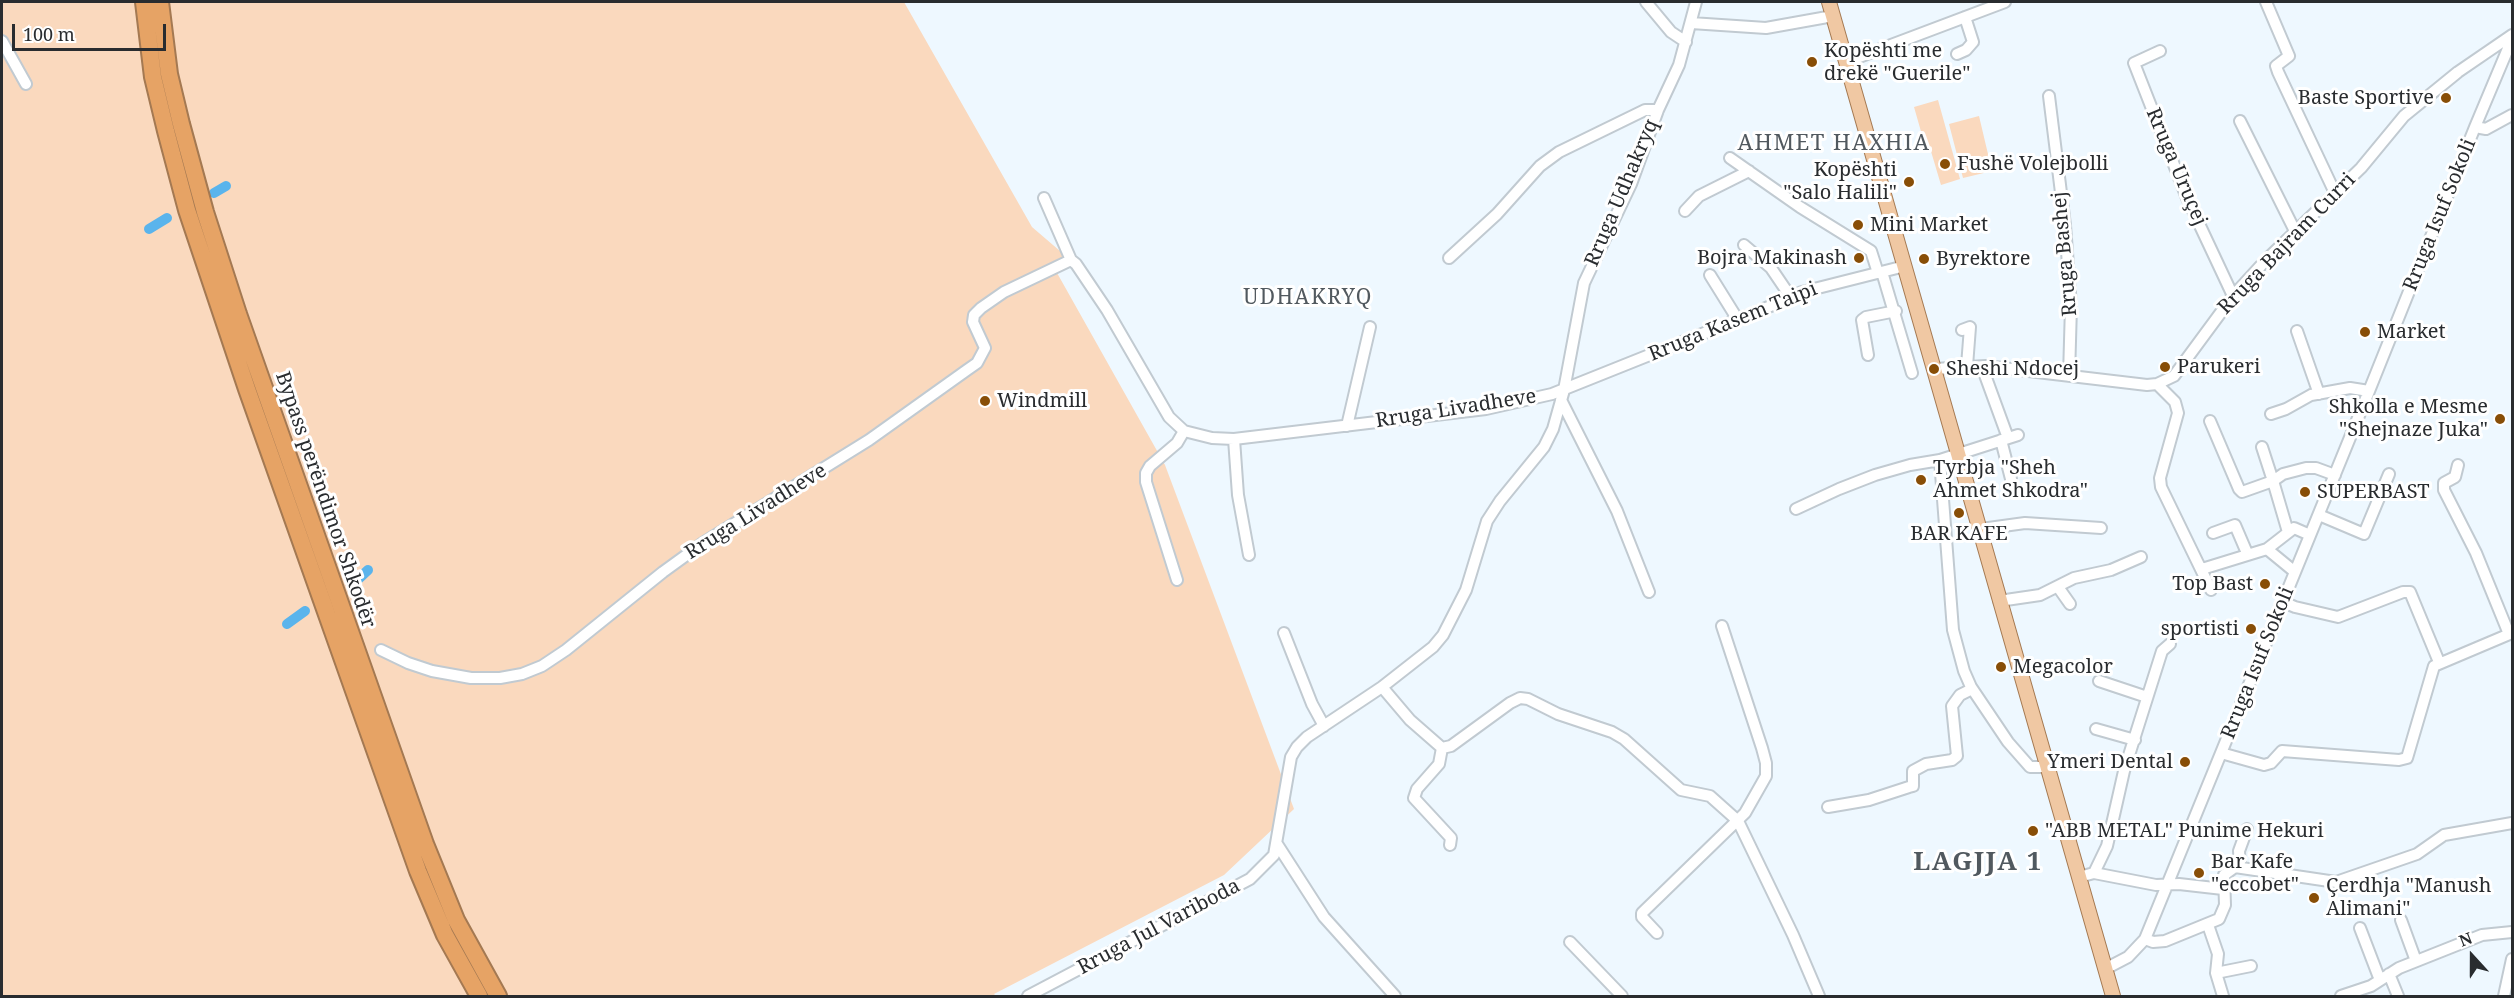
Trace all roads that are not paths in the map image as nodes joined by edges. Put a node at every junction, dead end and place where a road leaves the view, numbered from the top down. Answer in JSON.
{"nodes":[{"id":1,"x":144,"y":2,"type":"edge"},
{"id":2,"x":160,"y":2,"type":"edge"},
{"id":3,"x":1646,"y":2,"type":"edge"},
{"id":4,"x":1696,"y":2,"type":"edge"},
{"id":5,"x":1829,"y":2,"type":"edge"},
{"id":6,"x":2005,"y":2,"type":"edge"},
{"id":7,"x":2266,"y":2,"type":"edge"},
{"id":8,"x":1833,"y":16,"type":"junction"},
{"id":9,"x":1965,"y":17,"type":"junction"},
{"id":10,"x":1691,"y":23,"type":"junction"},
{"id":11,"x":2512,"y":37,"type":"edge"},
{"id":12,"x":2,"y":41,"type":"edge"},
{"id":13,"x":1686,"y":42,"type":"junction"},
{"id":14,"x":2160,"y":51,"type":"dead end"},
{"id":15,"x":1957,"y":54,"type":"dead end"},
{"id":16,"x":1846,"y":62,"type":"junction"},
{"id":17,"x":26,"y":84,"type":"dead end"},
{"id":18,"x":2049,"y":96,"type":"dead end"},
{"id":19,"x":1658,"y":110,"type":"junction"},
{"id":20,"x":2512,"y":115,"type":"edge"},
{"id":21,"x":2240,"y":121,"type":"dead end"},
{"id":22,"x":2475,"y":127,"type":"junction"},
{"id":23,"x":1730,"y":158,"type":"dead end"},
{"id":24,"x":1749,"y":171,"type":"junction"},
{"id":25,"x":2335,"y":193,"type":"junction"},
{"id":26,"x":1044,"y":198,"type":"dead end"},
{"id":27,"x":1685,"y":211,"type":"dead end"},
{"id":28,"x":2296,"y":233,"type":"junction"},
{"id":29,"x":1744,"y":245,"type":"dead end"},
{"id":30,"x":1449,"y":258,"type":"dead end"},
{"id":31,"x":1071,"y":260,"type":"junction"},
{"id":32,"x":1905,"y":266,"type":"junction"},
{"id":33,"x":1880,"y":272,"type":"junction"},
{"id":34,"x":1710,"y":274,"type":"dead end"},
{"id":35,"x":1790,"y":296,"type":"junction"},
{"id":36,"x":2233,"y":296,"type":"junction"},
{"id":37,"x":1896,"y":312,"type":"junction"},
{"id":38,"x":1738,"y":320,"type":"junction"},
{"id":39,"x":1370,"y":327,"type":"dead end"},
{"id":40,"x":1962,"y":330,"type":"dead end"},
{"id":41,"x":2297,"y":331,"type":"dead end"},
{"id":42,"x":1868,"y":355,"type":"dead end"},
{"id":43,"x":1966,"y":366,"type":"junction"},
{"id":44,"x":1986,"y":366,"type":"junction"},
{"id":45,"x":1934,"y":369,"type":"junction"},
{"id":46,"x":1912,"y":373,"type":"dead end"},
{"id":47,"x":2069,"y":376,"type":"junction"},
{"id":48,"x":2157,"y":384,"type":"junction"},
{"id":49,"x":2369,"y":391,"type":"junction"},
{"id":50,"x":2319,"y":394,"type":"junction"},
{"id":51,"x":1563,"y":395,"type":"junction"},
{"id":52,"x":2271,"y":414,"type":"dead end"},
{"id":53,"x":2210,"y":421,"type":"dead end"},
{"id":54,"x":1347,"y":426,"type":"junction"},
{"id":55,"x":1184,"y":431,"type":"junction"},
{"id":56,"x":2009,"y":438,"type":"junction"},
{"id":57,"x":1234,"y":439,"type":"junction"},
{"id":58,"x":2262,"y":447,"type":"dead end"},
{"id":59,"x":1959,"y":453,"type":"junction"},
{"id":60,"x":1941,"y":460,"type":"junction"},
{"id":61,"x":2458,"y":465,"type":"dead end"},
{"id":62,"x":2390,"y":474,"type":"dead end"},
{"id":63,"x":2335,"y":475,"type":"junction"},
{"id":64,"x":2011,"y":479,"type":"dead end"},
{"id":65,"x":2273,"y":481,"type":"junction"},
{"id":66,"x":1796,"y":509,"type":"dead end"},
{"id":67,"x":2319,"y":515,"type":"junction"},
{"id":68,"x":2101,"y":528,"type":"dead end"},
{"id":69,"x":1981,"y":529,"type":"junction"},
{"id":70,"x":2288,"y":532,"type":"junction"},
{"id":71,"x":2213,"y":533,"type":"dead end"},
{"id":72,"x":2310,"y":535,"type":"junction"},
{"id":73,"x":2267,"y":549,"type":"junction"},
{"id":74,"x":2247,"y":554,"type":"junction"},
{"id":75,"x":1249,"y":555,"type":"dead end"},
{"id":76,"x":2141,"y":557,"type":"dead end"},
{"id":77,"x":2202,"y":569,"type":"junction"},
{"id":78,"x":2295,"y":572,"type":"junction"},
{"id":79,"x":1177,"y":580,"type":"dead end"},
{"id":80,"x":2058,"y":587,"type":"junction"},
{"id":81,"x":2211,"y":590,"type":"dead end"},
{"id":82,"x":1649,"y":592,"type":"dead end"},
{"id":83,"x":1999,"y":601,"type":"junction"},
{"id":84,"x":2283,"y":602,"type":"junction"},
{"id":85,"x":2070,"y":604,"type":"dead end"},
{"id":86,"x":1722,"y":626,"type":"dead end"},
{"id":87,"x":1284,"y":633,"type":"dead end"},
{"id":88,"x":2511,"y":634,"type":"edge"},
{"id":89,"x":2170,"y":644,"type":"dead end"},
{"id":90,"x":381,"y":650,"type":"dead end"},
{"id":91,"x":2439,"y":662,"type":"junction"},
{"id":92,"x":2099,"y":681,"type":"dead end"},
{"id":93,"x":1382,"y":687,"type":"junction"},
{"id":94,"x":1972,"y":689,"type":"junction"},
{"id":95,"x":2147,"y":698,"type":"junction"},
{"id":96,"x":1324,"y":726,"type":"junction"},
{"id":97,"x":2096,"y":729,"type":"dead end"},
{"id":98,"x":2135,"y":740,"type":"junction"},
{"id":99,"x":1442,"y":748,"type":"junction"},
{"id":100,"x":2221,"y":753,"type":"junction"},
{"id":101,"x":2047,"y":767,"type":"junction"},
{"id":102,"x":1828,"y":807,"type":"dead end"},
{"id":103,"x":1738,"y":821,"type":"junction"},
{"id":104,"x":2512,"y":823,"type":"edge"},
{"id":105,"x":2247,"y":828,"type":"dead end"},
{"id":106,"x":1277,"y":844,"type":"junction"},
{"id":107,"x":1450,"y":845,"type":"dead end"},
{"id":108,"x":2240,"y":866,"type":"junction"},
{"id":109,"x":2094,"y":873,"type":"junction"},
{"id":110,"x":2079,"y":877,"type":"junction"},
{"id":111,"x":2167,"y":885,"type":"junction"},
{"id":112,"x":2223,"y":890,"type":"junction"},
{"id":113,"x":2401,"y":920,"type":"dead end"},
{"id":114,"x":2208,"y":925,"type":"junction"},
{"id":115,"x":2360,"y":928,"type":"dead end"},
{"id":116,"x":2512,"y":932,"type":"edge"},
{"id":117,"x":1657,"y":933,"type":"dead end"},
{"id":118,"x":2145,"y":939,"type":"junction"},
{"id":119,"x":1570,"y":942,"type":"dead end"},
{"id":120,"x":2512,"y":959,"type":"edge"},
{"id":121,"x":2416,"y":961,"type":"junction"},
{"id":122,"x":2251,"y":966,"type":"dead end"},
{"id":123,"x":2105,"y":969,"type":"junction"},
{"id":124,"x":2216,"y":973,"type":"junction"},
{"id":125,"x":2385,"y":977,"type":"junction"},
{"id":126,"x":479,"y":996,"type":"edge"},
{"id":127,"x":498,"y":996,"type":"edge"},
{"id":128,"x":1028,"y":996,"type":"edge"},
{"id":129,"x":1395,"y":996,"type":"edge"},
{"id":130,"x":1622,"y":996,"type":"edge"},
{"id":131,"x":1819,"y":996,"type":"edge"},
{"id":132,"x":2113,"y":996,"type":"edge"},
{"id":133,"x":2223,"y":996,"type":"edge"},
{"id":134,"x":2341,"y":996,"type":"edge"},
{"id":135,"x":2398,"y":996,"type":"edge"},
{"id":136,"x":2504,"y":996,"type":"edge"}],
"edges":[{"from":1,"to":126,"type":"highway","name":"Bypass perëndimor Shkodër"},
{"from":2,"to":127,"type":"highway","name":"Bypass perëndimor Shkodër"},
{"from":3,"to":13,"type":"street"},
{"from":4,"to":10,"type":"street","name":"Rruga Udhakryq"},
{"from":5,"to":8,"type":"main road"},
{"from":6,"to":9,"type":"street"},
{"from":7,"to":25,"type":"street"},
{"from":8,"to":10,"type":"street"},
{"from":8,"to":16,"type":"main road"},
{"from":9,"to":15,"type":"street"},
{"from":9,"to":16,"type":"street"},
{"from":10,"to":13,"type":"street","name":"Rruga Udhakryq"},
{"from":11,"to":22,"type":"street","name":"Rruga Isuf Sokoli"},
{"from":11,"to":25,"type":"street","name":"Rruga Bajram Curri"},
{"from":12,"to":17,"type":"street"},
{"from":13,"to":19,"type":"street","name":"Rruga Udhakryq"},
{"from":14,"to":36,"type":"street","name":"Rruga Uruçej"},
{"from":16,"to":32,"type":"main road"},
{"from":18,"to":47,"type":"street","name":"Rruga Bashej"},
{"from":19,"to":30,"type":"street"},
{"from":19,"to":51,"type":"street","name":"Rruga Udhakryq"},
{"from":20,"to":22,"type":"street"},
{"from":21,"to":28,"type":"street"},
{"from":22,"to":49,"type":"street","name":"Rruga Isuf Sokoli"},
{"from":23,"to":24,"type":"street"},
{"from":24,"to":27,"type":"street"},
{"from":24,"to":33,"type":"street"},
{"from":25,"to":28,"type":"street","name":"Rruga Bajram Curri"},
{"from":26,"to":31,"type":"street"},
{"from":28,"to":36,"type":"street","name":"Rruga Bajram Curri"},
{"from":29,"to":35,"type":"street"},
{"from":31,"to":55,"type":"street"},
{"from":31,"to":90,"type":"street","name":"Rruga Livadheve"},
{"from":32,"to":33,"type":"street","name":"Rruga Kasem Taipi"},
{"from":32,"to":45,"type":"main road"},
{"from":33,"to":35,"type":"street","name":"Rruga Kasem Taipi"},
{"from":33,"to":37,"type":"street"},
{"from":34,"to":38,"type":"street"},
{"from":35,"to":38,"type":"street","name":"Rruga Kasem Taipi"},
{"from":36,"to":48,"type":"street","name":"Rruga Bajram Curri"},
{"from":37,"to":42,"type":"street"},
{"from":37,"to":46,"type":"street"},
{"from":38,"to":51,"type":"street","name":"Rruga Kasem Taipi"},
{"from":39,"to":54,"type":"street","name":"Rruga Livadheve"},
{"from":40,"to":43,"type":"street"},
{"from":41,"to":50,"type":"street"},
{"from":43,"to":44,"type":"street"},
{"from":43,"to":45,"type":"street"},
{"from":44,"to":47,"type":"street"},
{"from":44,"to":56,"type":"street"},
{"from":45,"to":59,"type":"main road"},
{"from":47,"to":48,"type":"street"},
{"from":48,"to":77,"type":"street"},
{"from":49,"to":50,"type":"street"},
{"from":49,"to":63,"type":"street","name":"Rruga Isuf Sokoli"},
{"from":50,"to":52,"type":"street"},
{"from":51,"to":54,"type":"street","name":"Rruga Livadheve"},
{"from":51,"to":82,"type":"street"},
{"from":51,"to":93,"type":"street","name":"Rruga Udhakryq"},
{"from":53,"to":65,"type":"street"},
{"from":54,"to":57,"type":"street","name":"Rruga Livadheve"},
{"from":55,"to":57,"type":"street","name":"Rruga Livadheve"},
{"from":55,"to":79,"type":"street"},
{"from":56,"to":59,"type":"street"},
{"from":56,"to":64,"type":"street"},
{"from":57,"to":75,"type":"street"},
{"from":58,"to":65,"type":"street"},
{"from":59,"to":60,"type":"street"},
{"from":59,"to":69,"type":"main road"},
{"from":60,"to":66,"type":"street"},
{"from":60,"to":94,"type":"street"},
{"from":61,"to":88,"type":"street"},
{"from":62,"to":67,"type":"street"},
{"from":63,"to":65,"type":"street"},
{"from":63,"to":67,"type":"street","name":"Rruga Isuf Sokoli"},
{"from":65,"to":70,"type":"street"},
{"from":67,"to":72,"type":"street","name":"Rruga Isuf Sokoli"},
{"from":68,"to":69,"type":"street"},
{"from":69,"to":83,"type":"main road"},
{"from":70,"to":72,"type":"street"},
{"from":70,"to":73,"type":"street"},
{"from":71,"to":74,"type":"street"},
{"from":72,"to":78,"type":"street","name":"Rruga Isuf Sokoli"},
{"from":73,"to":74,"type":"street"},
{"from":73,"to":78,"type":"street","name":"Rruga Isuf Sokoli"},
{"from":74,"to":77,"type":"street"},
{"from":76,"to":80,"type":"street"},
{"from":77,"to":81,"type":"street"},
{"from":78,"to":84,"type":"street","name":"Rruga Isuf Sokoli"},
{"from":80,"to":83,"type":"street"},
{"from":80,"to":85,"type":"street"},
{"from":83,"to":101,"type":"main road"},
{"from":84,"to":91,"type":"street"},
{"from":84,"to":100,"type":"street","name":"Rruga Isuf Sokoli"},
{"from":86,"to":103,"type":"street"},
{"from":87,"to":96,"type":"street"},
{"from":88,"to":91,"type":"street"},
{"from":89,"to":95,"type":"street"},
{"from":91,"to":100,"type":"street","name":"Rruga Isuf Sokoli"},
{"from":92,"to":95,"type":"street"},
{"from":93,"to":96,"type":"street","name":"Rruga Udhakryq"},
{"from":93,"to":99,"type":"street"},
{"from":94,"to":101,"type":"street"},
{"from":94,"to":102,"type":"street"},
{"from":95,"to":98,"type":"street"},
{"from":96,"to":106,"type":"street","name":"Rruga Udhakryq"},
{"from":97,"to":98,"type":"street"},
{"from":98,"to":109,"type":"street"},
{"from":99,"to":103,"type":"street"},
{"from":99,"to":107,"type":"street"},
{"from":100,"to":111,"type":"street","name":"Rruga Isuf Sokoli"},
{"from":101,"to":110,"type":"main road"},
{"from":103,"to":117,"type":"street"},
{"from":103,"to":131,"type":"street"},
{"from":104,"to":108,"type":"street"},
{"from":105,"to":108,"type":"street"},
{"from":106,"to":128,"type":"street","name":"Rruga Jul Variboda"},
{"from":106,"to":129,"type":"street"},
{"from":108,"to":112,"type":"street"},
{"from":109,"to":110,"type":"street"},
{"from":109,"to":111,"type":"street"},
{"from":110,"to":123,"type":"main road"},
{"from":111,"to":112,"type":"street"},
{"from":111,"to":118,"type":"street","name":"Rruga Isuf Sokoli"},
{"from":112,"to":114,"type":"street"},
{"from":113,"to":121,"type":"street"},
{"from":114,"to":118,"type":"street"},
{"from":114,"to":124,"type":"street"},
{"from":115,"to":125,"type":"street"},
{"from":116,"to":121,"type":"street"},
{"from":118,"to":123,"type":"street","name":"Rruga Isuf Sokoli"},
{"from":119,"to":130,"type":"street"},
{"from":120,"to":136,"type":"street"},
{"from":121,"to":125,"type":"street"},
{"from":122,"to":124,"type":"street"},
{"from":123,"to":132,"type":"main road"},
{"from":124,"to":133,"type":"street"},
{"from":125,"to":134,"type":"street"},
{"from":125,"to":135,"type":"street"}]}
